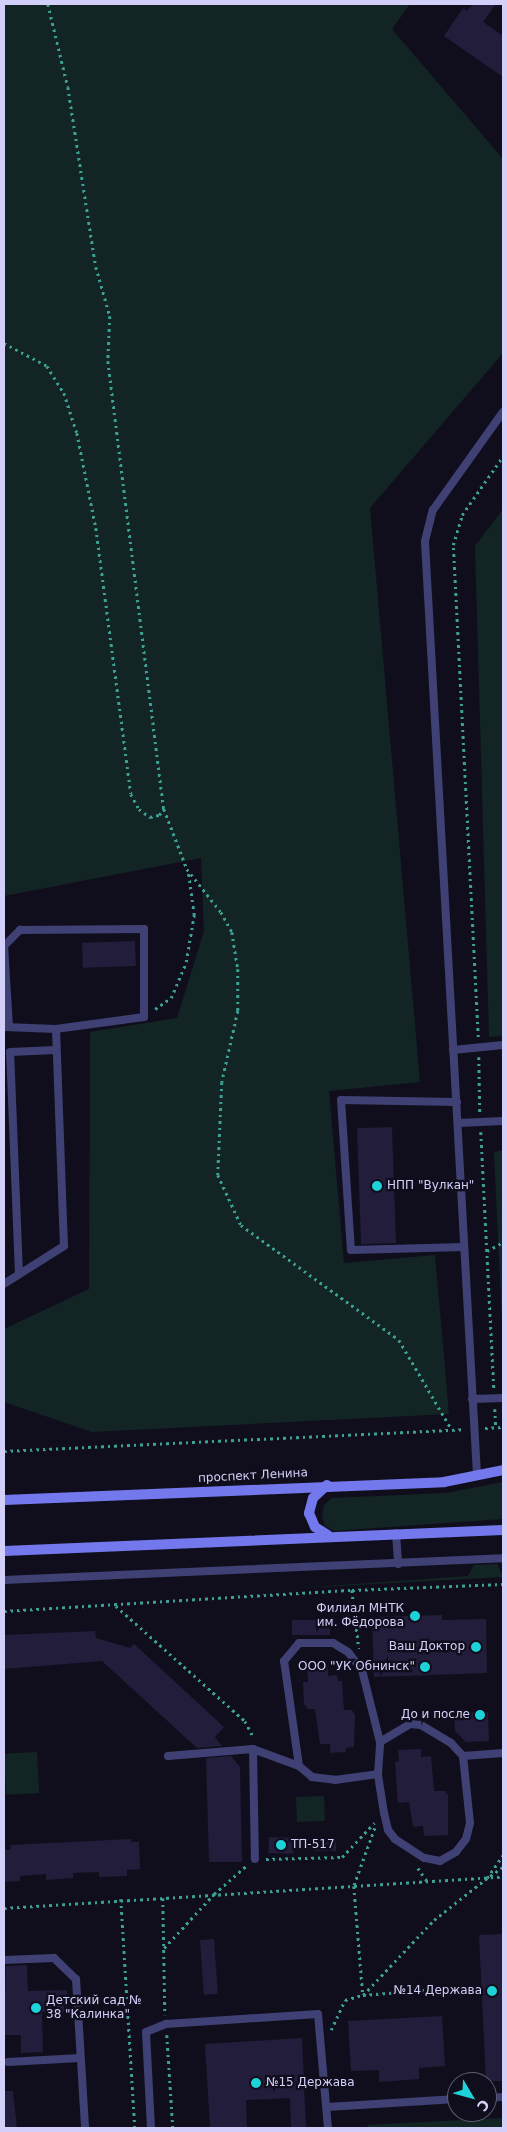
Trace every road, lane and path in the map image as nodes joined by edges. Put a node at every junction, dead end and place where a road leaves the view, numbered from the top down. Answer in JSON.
{"nodes":[{"id":1,"x":48,"y":4,"type":"edge"},
{"id":2,"x":4,"y":343,"type":"edge"},
{"id":3,"x":503,"y":412,"type":"edge"},
{"id":4,"x":503,"y":456,"type":"edge"},
{"id":5,"x":164,"y":808,"type":"junction"},
{"id":6,"x":188,"y":870,"type":"junction"},
{"id":7,"x":144,"y":1017,"type":"junction"},
{"id":8,"x":6,"y":1027,"type":"edge"},
{"id":9,"x":56,"y":1029,"type":"junction"},
{"id":10,"x":503,"y":1045,"type":"edge"},
{"id":11,"x":478,"y":1046,"type":"junction"},
{"id":12,"x":56,"y":1050,"type":"junction"},
{"id":13,"x":453,"y":1050,"type":"junction"},
{"id":14,"x":456,"y":1102,"type":"junction"},
{"id":15,"x":503,"y":1121,"type":"edge"},
{"id":16,"x":480,"y":1122,"type":"junction"},
{"id":17,"x":458,"y":1123,"type":"junction"},
{"id":18,"x":503,"y":1242,"type":"edge"},
{"id":19,"x":464,"y":1247,"type":"junction"},
{"id":20,"x":487,"y":1251,"type":"junction"},
{"id":21,"x":20,"y":1274,"type":"junction"},
{"id":22,"x":4,"y":1284,"type":"edge"},
{"id":23,"x":499,"y":1398,"type":"edge"},
{"id":24,"x":472,"y":1399,"type":"junction"},
{"id":25,"x":496,"y":1427,"type":"junction"},
{"id":26,"x":503,"y":1427,"type":"edge"},
{"id":27,"x":476,"y":1428,"type":"junction"},
{"id":28,"x":452,"y":1430,"type":"junction"},
{"id":29,"x":4,"y":1452,"type":"edge"},
{"id":30,"x":503,"y":1470,"type":"edge"},
{"id":31,"x":477,"y":1475,"type":"junction"},
{"id":32,"x":328,"y":1485,"type":"junction"},
{"id":33,"x":4,"y":1500,"type":"edge"},
{"id":34,"x":503,"y":1530,"type":"edge"},
{"id":35,"x":396,"y":1533,"type":"junction"},
{"id":36,"x":330,"y":1536,"type":"junction"},
{"id":37,"x":4,"y":1550,"type":"edge"},
{"id":38,"x":503,"y":1558,"type":"edge"},
{"id":39,"x":398,"y":1564,"type":"junction"},
{"id":40,"x":4,"y":1580,"type":"edge"},
{"id":41,"x":503,"y":1584,"type":"edge"},
{"id":42,"x":352,"y":1590,"type":"junction"},
{"id":43,"x":115,"y":1605,"type":"junction"},
{"id":44,"x":4,"y":1611,"type":"edge"},
{"id":45,"x":362,"y":1670,"type":"junction"},
{"id":46,"x":380,"y":1742,"type":"junction"},
{"id":47,"x":253,"y":1749,"type":"junction"},
{"id":48,"x":261,"y":1752,"type":"junction"},
{"id":49,"x":503,"y":1752,"type":"edge"},
{"id":50,"x":168,"y":1756,"type":"dead end"},
{"id":51,"x":463,"y":1756,"type":"junction"},
{"id":52,"x":299,"y":1766,"type":"junction"},
{"id":53,"x":378,"y":1774,"type":"junction"},
{"id":54,"x":503,"y":1856,"type":"edge"},
{"id":55,"x":255,"y":1859,"type":"junction"},
{"id":56,"x":503,"y":1867,"type":"edge"},
{"id":57,"x":503,"y":1877,"type":"edge"},
{"id":58,"x":487,"y":1878,"type":"junction"},
{"id":59,"x":354,"y":1886,"type":"junction"},
{"id":60,"x":214,"y":1894,"type":"junction"},
{"id":61,"x":121,"y":1899,"type":"junction"},
{"id":62,"x":4,"y":1908,"type":"edge"},
{"id":63,"x":164,"y":1948,"type":"dead end"},
{"id":64,"x":4,"y":1960,"type":"edge"},
{"id":65,"x":438,"y":1989,"type":"dead end"},
{"id":66,"x":363,"y":1995,"type":"junction"},
{"id":67,"x":322,"y":2033,"type":"junction"},
{"id":68,"x":80,"y":2058,"type":"junction"},
{"id":69,"x":8,"y":2062,"type":"dead end"},
{"id":70,"x":447,"y":2100,"type":"edge"},
{"id":71,"x":326,"y":2107,"type":"junction"},
{"id":72,"x":84,"y":2128,"type":"edge"},
{"id":73,"x":135,"y":2128,"type":"edge"},
{"id":74,"x":151,"y":2128,"type":"edge"},
{"id":75,"x":328,"y":2128,"type":"edge"}],
"edges":[{"from":1,"to":5,"type":"path"},
{"from":2,"to":5,"type":"path"},
{"from":3,"to":13,"type":"lane"},
{"from":4,"to":11,"type":"path"},
{"from":5,"to":6,"type":"path"},
{"from":6,"to":7,"type":"path"},
{"from":6,"to":28,"type":"path"},
{"from":7,"to":8,"type":"lane"},
{"from":7,"to":9,"type":"lane"},
{"from":8,"to":9,"type":"lane"},
{"from":9,"to":12,"type":"lane"},
{"from":10,"to":11,"type":"lane"},
{"from":11,"to":13,"type":"lane"},
{"from":11,"to":16,"type":"path"},
{"from":12,"to":21,"type":"lane"},
{"from":12,"to":21,"type":"lane"},
{"from":13,"to":14,"type":"lane"},
{"from":14,"to":17,"type":"lane"},
{"from":14,"to":19,"type":"lane"},
{"from":15,"to":16,"type":"lane"},
{"from":16,"to":17,"type":"lane"},
{"from":16,"to":20,"type":"path"},
{"from":17,"to":19,"type":"lane"},
{"from":18,"to":20,"type":"path"},
{"from":19,"to":24,"type":"lane"},
{"from":20,"to":23,"type":"path"},
{"from":21,"to":22,"type":"lane"},
{"from":23,"to":24,"type":"lane"},
{"from":23,"to":25,"type":"path"},
{"from":24,"to":27,"type":"lane"},
{"from":25,"to":26,"type":"path"},
{"from":25,"to":27,"type":"path"},
{"from":27,"to":28,"type":"path"},
{"from":27,"to":31,"type":"lane"},
{"from":28,"to":29,"type":"path"},
{"from":30,"to":31,"type":"main road","name":"проспект Ленина"},
{"from":31,"to":32,"type":"main road","name":"проспект Ленина"},
{"from":32,"to":33,"type":"main road","name":"проспект Ленина"},
{"from":32,"to":36,"type":"main road"},
{"from":34,"to":35,"type":"main road"},
{"from":35,"to":36,"type":"main road"},
{"from":35,"to":39,"type":"lane"},
{"from":36,"to":37,"type":"main road"},
{"from":38,"to":39,"type":"lane"},
{"from":39,"to":40,"type":"lane"},
{"from":41,"to":42,"type":"path"},
{"from":42,"to":43,"type":"path"},
{"from":42,"to":45,"type":"path"},
{"from":43,"to":44,"type":"path"},
{"from":43,"to":48,"type":"path"},
{"from":45,"to":46,"type":"lane"},
{"from":45,"to":52,"type":"lane"},
{"from":46,"to":51,"type":"lane"},
{"from":46,"to":53,"type":"lane"},
{"from":47,"to":48,"type":"lane"},
{"from":47,"to":50,"type":"lane"},
{"from":47,"to":55,"type":"lane"},
{"from":48,"to":52,"type":"lane"},
{"from":49,"to":51,"type":"lane"},
{"from":51,"to":53,"type":"lane"},
{"from":52,"to":53,"type":"lane"},
{"from":54,"to":58,"type":"path"},
{"from":55,"to":59,"type":"path"},
{"from":55,"to":60,"type":"path"},
{"from":56,"to":58,"type":"path"},
{"from":57,"to":58,"type":"path"},
{"from":58,"to":59,"type":"path"},
{"from":58,"to":66,"type":"path"},
{"from":59,"to":60,"type":"path"},
{"from":59,"to":66,"type":"path"},
{"from":60,"to":61,"type":"path"},
{"from":60,"to":63,"type":"path"},
{"from":61,"to":62,"type":"path"},
{"from":61,"to":73,"type":"path"},
{"from":64,"to":68,"type":"lane"},
{"from":65,"to":66,"type":"path"},
{"from":66,"to":67,"type":"path"},
{"from":67,"to":71,"type":"lane"},
{"from":67,"to":74,"type":"lane"},
{"from":68,"to":69,"type":"lane"},
{"from":68,"to":72,"type":"lane"},
{"from":70,"to":71,"type":"lane"},
{"from":71,"to":75,"type":"lane"}]}
